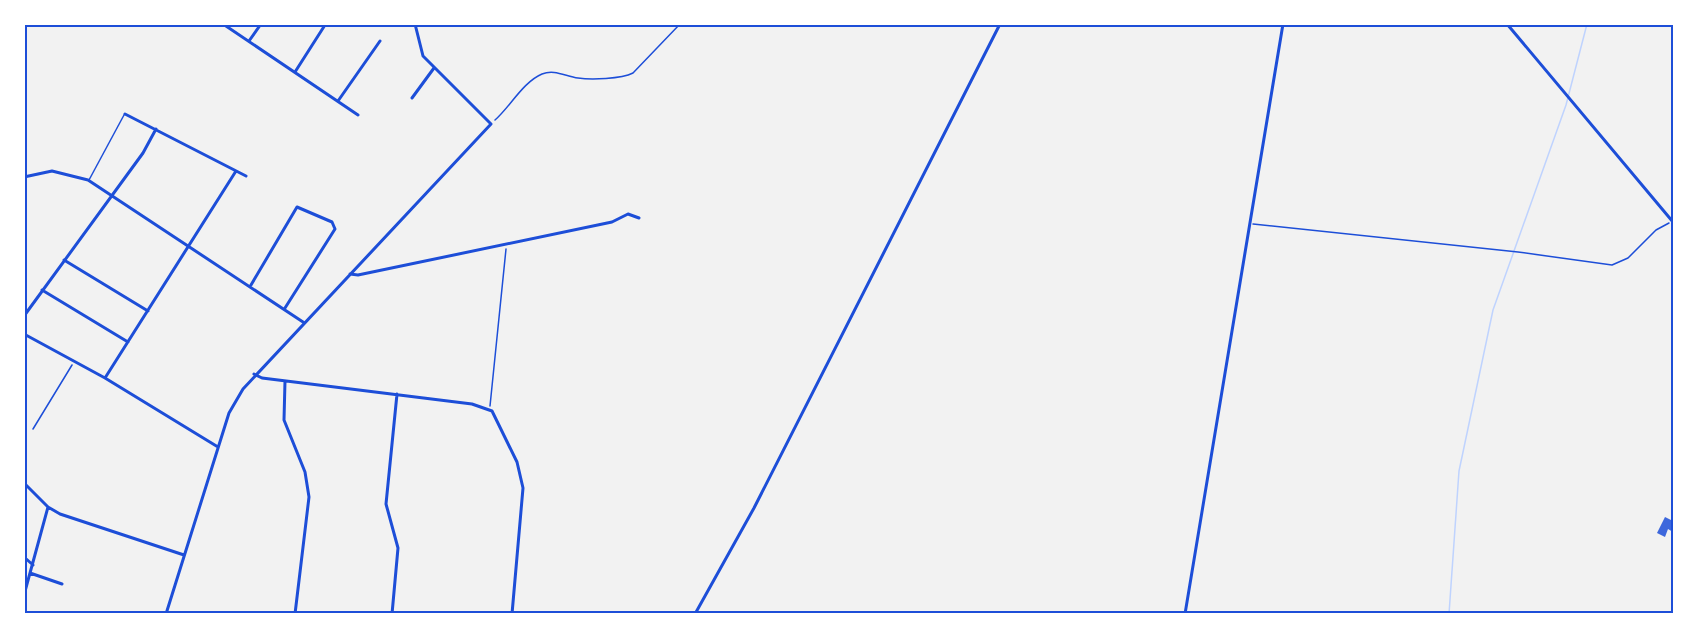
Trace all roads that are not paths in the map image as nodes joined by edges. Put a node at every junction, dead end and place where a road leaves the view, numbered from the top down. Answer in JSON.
{"nodes":[{"id":1,"x":223,"y":24,"type":"edge"},
{"id":2,"x":261,"y":24,"type":"edge"},
{"id":3,"x":415,"y":24,"type":"edge"},
{"id":4,"x":1000,"y":24,"type":"edge"},
{"id":5,"x":1283,"y":24,"type":"edge"},
{"id":6,"x":1507,"y":24,"type":"edge"},
{"id":7,"x":325,"y":25,"type":"edge"},
{"id":8,"x":249,"y":41,"type":"junction"},
{"id":9,"x":380,"y":41,"type":"dead end"},
{"id":10,"x":434,"y":68,"type":"junction"},
{"id":11,"x":295,"y":72,"type":"junction"},
{"id":12,"x":412,"y":98,"type":"dead end"},
{"id":13,"x":338,"y":100,"type":"junction"},
{"id":14,"x":125,"y":114,"type":"joint"},
{"id":15,"x":358,"y":115,"type":"dead end"},
{"id":16,"x":156,"y":129,"type":"junction"},
{"id":17,"x":236,"y":171,"type":"junction"},
{"id":18,"x":246,"y":176,"type":"dead end"},
{"id":19,"x":24,"y":177,"type":"edge"},
{"id":20,"x":89,"y":180,"type":"junction"},
{"id":21,"x":111,"y":195,"type":"junction"},
{"id":22,"x":639,"y":218,"type":"dead end"},
{"id":23,"x":1672,"y":222,"type":"edge"},
{"id":24,"x":189,"y":246,"type":"junction"},
{"id":25,"x":64,"y":260,"type":"junction"},
{"id":26,"x":350,"y":274,"type":"junction"},
{"id":27,"x":250,"y":285,"type":"junction"},
{"id":28,"x":42,"y":290,"type":"junction"},
{"id":29,"x":285,"y":308,"type":"junction"},
{"id":30,"x":148,"y":311,"type":"junction"},
{"id":31,"x":24,"y":316,"type":"edge"},
{"id":32,"x":303,"y":322,"type":"junction"},
{"id":33,"x":24,"y":334,"type":"edge"},
{"id":34,"x":128,"y":342,"type":"junction"},
{"id":35,"x":254,"y":374,"type":"junction"},
{"id":36,"x":105,"y":378,"type":"junction"},
{"id":37,"x":285,"y":381,"type":"junction"},
{"id":38,"x":397,"y":394,"type":"junction"},
{"id":39,"x":218,"y":447,"type":"junction"},
{"id":40,"x":24,"y":483,"type":"edge"},
{"id":41,"x":48,"y":507,"type":"junction"},
{"id":42,"x":184,"y":555,"type":"junction"},
{"id":43,"x":24,"y":557,"type":"edge"},
{"id":44,"x":33,"y":565,"type":"junction"},
{"id":45,"x":30,"y":573,"type":"junction"},
{"id":46,"x":62,"y":584,"type":"dead end"},
{"id":47,"x":24,"y":595,"type":"edge"},
{"id":48,"x":165,"y":614,"type":"edge"},
{"id":49,"x":295,"y":614,"type":"edge"},
{"id":50,"x":392,"y":614,"type":"edge"},
{"id":51,"x":512,"y":614,"type":"edge"},
{"id":52,"x":695,"y":614,"type":"edge"},
{"id":53,"x":1185,"y":614,"type":"edge"}],
"edges":[{"from":1,"to":8,"type":"street"},
{"from":2,"to":8,"type":"street"},
{"from":3,"to":10,"type":"street"},
{"from":4,"to":52,"type":"street"},
{"from":5,"to":53,"type":"street"},
{"from":6,"to":23,"type":"street"},
{"from":7,"to":11,"type":"street"},
{"from":8,"to":11,"type":"street"},
{"from":9,"to":13,"type":"street"},
{"from":10,"to":12,"type":"street"},
{"from":10,"to":26,"type":"street"},
{"from":11,"to":13,"type":"street"},
{"from":13,"to":15,"type":"street"},
{"from":14,"to":16,"type":"street"},
{"from":14,"to":20,"type":"lane"},
{"from":16,"to":17,"type":"street"},
{"from":16,"to":21,"type":"street"},
{"from":17,"to":18,"type":"street"},
{"from":17,"to":24,"type":"street"},
{"from":19,"to":20,"type":"street"},
{"from":20,"to":21,"type":"street"},
{"from":21,"to":24,"type":"street"},
{"from":21,"to":25,"type":"street"},
{"from":22,"to":26,"type":"street"},
{"from":24,"to":27,"type":"street"},
{"from":24,"to":30,"type":"street"},
{"from":25,"to":28,"type":"street"},
{"from":25,"to":30,"type":"street"},
{"from":26,"to":32,"type":"street"},
{"from":27,"to":29,"type":"street"},
{"from":27,"to":29,"type":"street"},
{"from":28,"to":31,"type":"street"},
{"from":28,"to":34,"type":"street"},
{"from":29,"to":32,"type":"street"},
{"from":30,"to":34,"type":"street"},
{"from":32,"to":35,"type":"street"},
{"from":33,"to":36,"type":"street"},
{"from":34,"to":36,"type":"street"},
{"from":35,"to":37,"type":"street"},
{"from":35,"to":39,"type":"street"},
{"from":36,"to":39,"type":"street"},
{"from":37,"to":38,"type":"street"},
{"from":37,"to":49,"type":"street"},
{"from":38,"to":50,"type":"street"},
{"from":38,"to":51,"type":"street"},
{"from":39,"to":42,"type":"street"},
{"from":40,"to":41,"type":"street"},
{"from":41,"to":42,"type":"street"},
{"from":41,"to":44,"type":"street"},
{"from":42,"to":48,"type":"street"},
{"from":43,"to":44,"type":"street"},
{"from":44,"to":45,"type":"street"},
{"from":45,"to":46,"type":"street"},
{"from":45,"to":47,"type":"street"}]}
